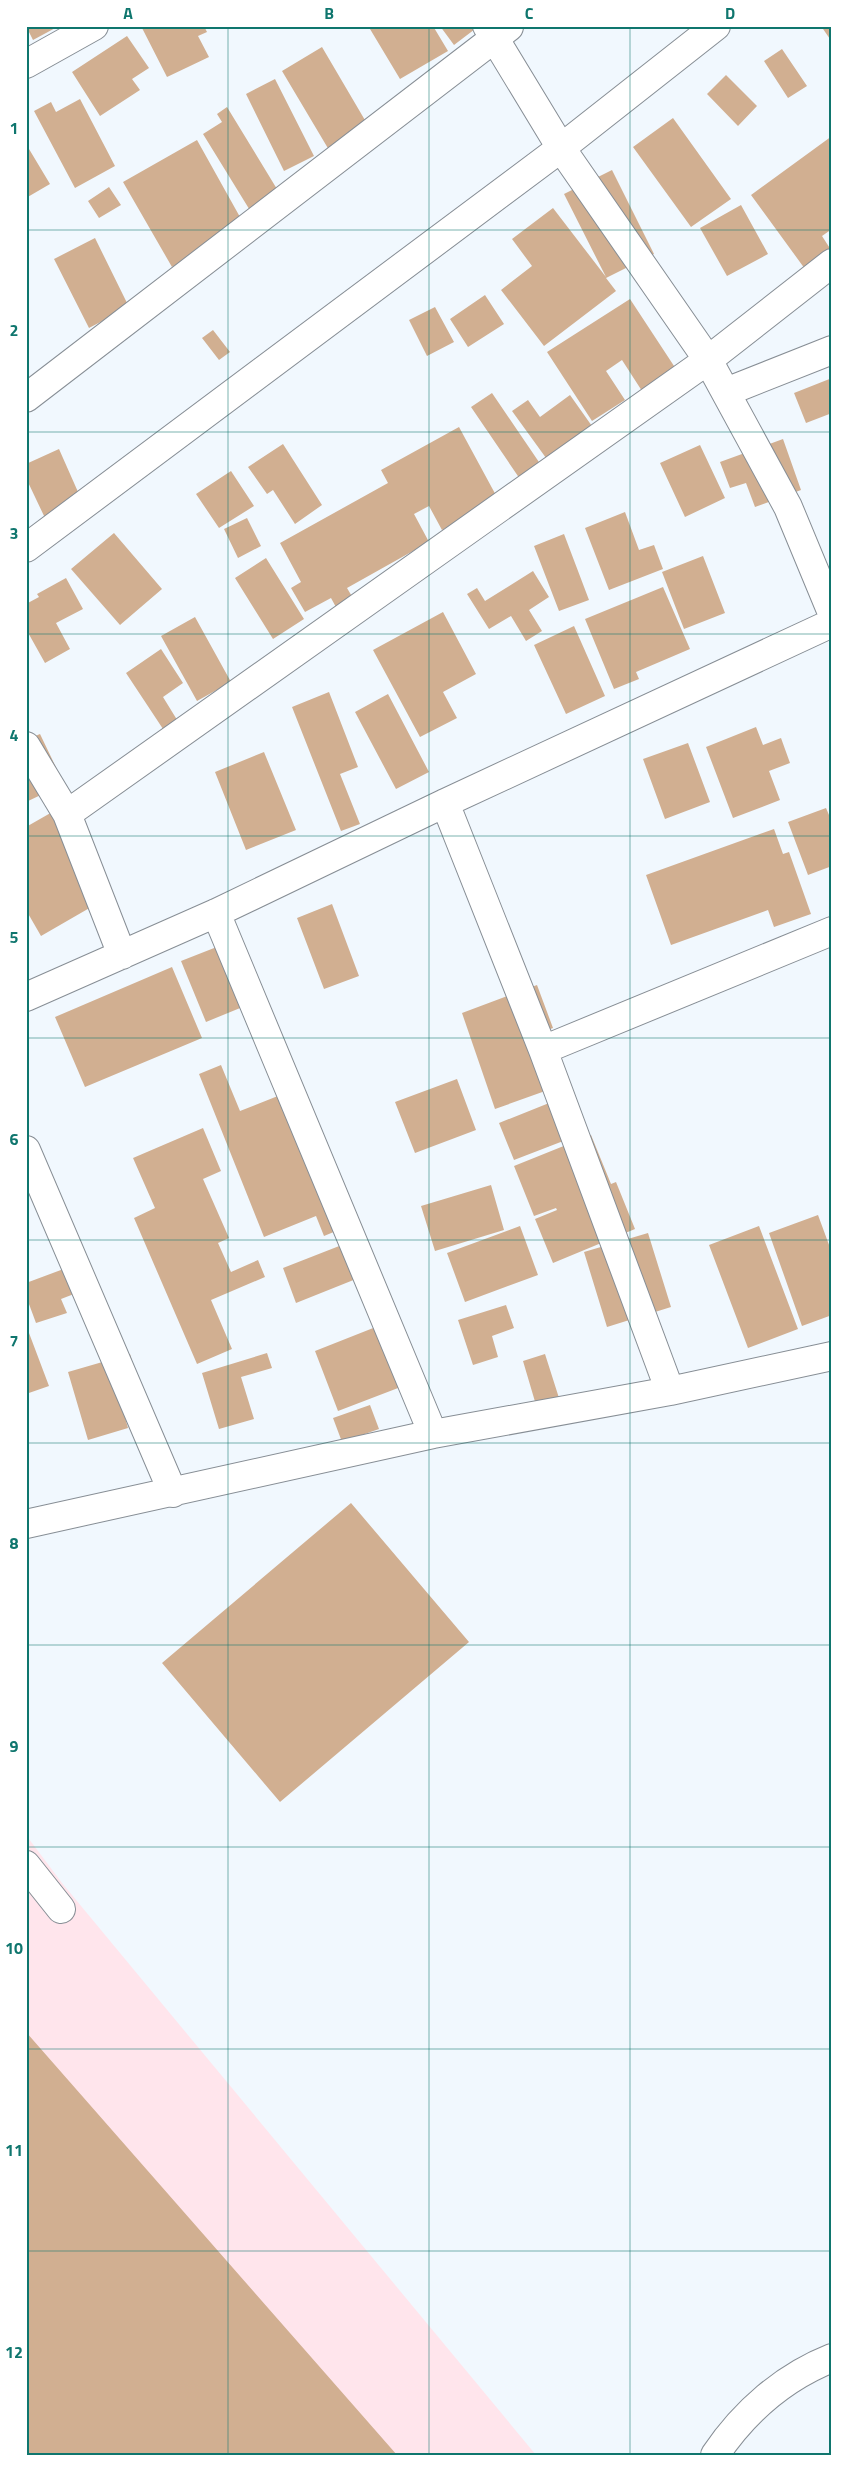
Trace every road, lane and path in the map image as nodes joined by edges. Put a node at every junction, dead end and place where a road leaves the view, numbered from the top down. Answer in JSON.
{"nodes":[{"id":1,"x":94,"y":26,"type":"edge"},
{"id":2,"x":716,"y":26,"type":"edge"},
{"id":3,"x":498,"y":30,"type":"edge"},
{"id":4,"x":26,"y":64,"type":"edge"},
{"id":5,"x":560,"y":148,"type":"junction"},
{"id":6,"x":832,"y":263,"type":"edge"},
{"id":7,"x":832,"y":350,"type":"edge"},
{"id":8,"x":708,"y":360,"type":"junction"},
{"id":9,"x":726,"y":392,"type":"junction"},
{"id":10,"x":26,"y":398,"type":"edge"},
{"id":11,"x":26,"y":548,"type":"edge"},
{"id":12,"x":832,"y":613,"type":"edge"},
{"id":13,"x":832,"y":623,"type":"edge"},
{"id":14,"x":26,"y":746,"type":"edge"},
{"id":15,"x":445,"y":802,"type":"junction"},
{"id":16,"x":67,"y":814,"type":"junction"},
{"id":17,"x":216,"y":913,"type":"junction"},
{"id":18,"x":832,"y":931,"type":"edge"},
{"id":19,"x":122,"y":955,"type":"junction"},
{"id":20,"x":26,"y":997,"type":"edge"},
{"id":21,"x":543,"y":1050,"type":"junction"},
{"id":22,"x":26,"y":1150,"type":"edge"},
{"id":23,"x":832,"y":1356,"type":"edge"},
{"id":24,"x":670,"y":1391,"type":"junction"},
{"id":25,"x":433,"y":1434,"type":"junction"},
{"id":26,"x":173,"y":1493,"type":"junction"},
{"id":27,"x":26,"y":1524,"type":"edge"},
{"id":28,"x":26,"y":1865,"type":"edge"},
{"id":29,"x":61,"y":1909,"type":"dead end"},
{"id":30,"x":832,"y":2358,"type":"edge"},
{"id":31,"x":715,"y":2455,"type":"edge"}],
"edges":[{"from":1,"to":4,"type":"street"},
{"from":2,"to":5,"type":"street"},
{"from":3,"to":5,"type":"street"},
{"from":3,"to":10,"type":"street"},
{"from":5,"to":8,"type":"street"},
{"from":5,"to":11,"type":"street"},
{"from":6,"to":8,"type":"street"},
{"from":7,"to":9,"type":"street"},
{"from":8,"to":9,"type":"street"},
{"from":8,"to":16,"type":"street"},
{"from":9,"to":12,"type":"street"},
{"from":13,"to":15,"type":"street"},
{"from":14,"to":16,"type":"street"},
{"from":15,"to":17,"type":"street"},
{"from":15,"to":21,"type":"street"},
{"from":16,"to":19,"type":"street"},
{"from":17,"to":19,"type":"street"},
{"from":17,"to":25,"type":"street"},
{"from":18,"to":21,"type":"street"},
{"from":19,"to":20,"type":"street"},
{"from":21,"to":24,"type":"street"},
{"from":22,"to":26,"type":"street"},
{"from":23,"to":24,"type":"street"},
{"from":24,"to":25,"type":"street"},
{"from":25,"to":26,"type":"street"},
{"from":26,"to":27,"type":"street"},
{"from":28,"to":29,"type":"street"},
{"from":30,"to":31,"type":"street"}]}
